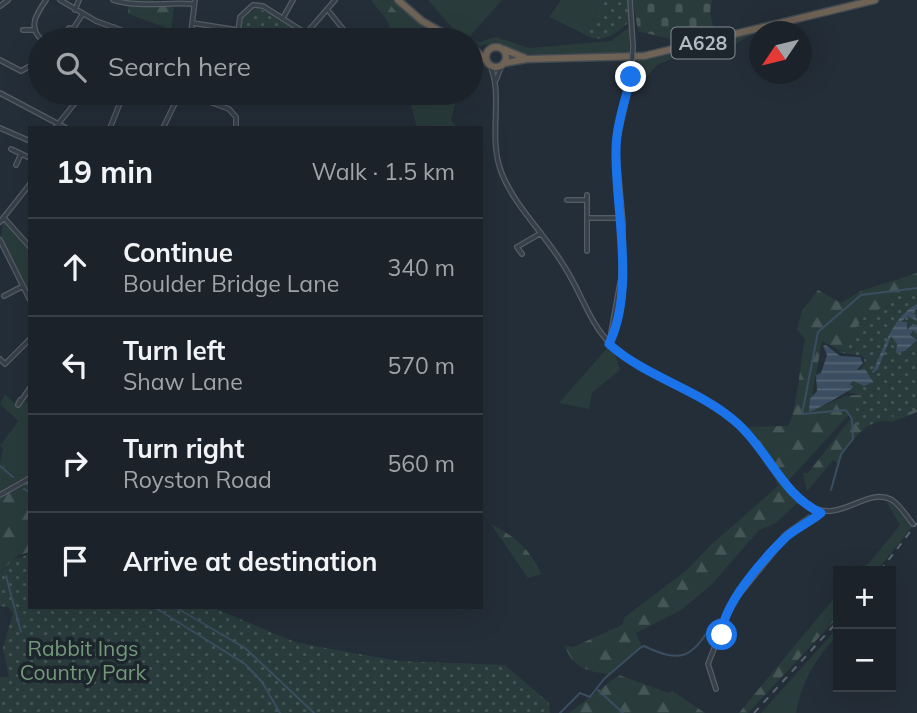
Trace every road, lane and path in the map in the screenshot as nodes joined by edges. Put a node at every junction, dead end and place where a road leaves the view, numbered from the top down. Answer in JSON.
{"nodes":[{"id":1,"x":8,"y":0,"type":"edge"},
{"id":2,"x":46,"y":0,"type":"edge"},
{"id":3,"x":61,"y":0,"type":"edge"},
{"id":4,"x":79,"y":0,"type":"edge"},
{"id":5,"x":113,"y":0,"type":"edge"},
{"id":6,"x":293,"y":0,"type":"edge"},
{"id":7,"x":335,"y":0,"type":"edge"},
{"id":8,"x":398,"y":0,"type":"edge"},
{"id":9,"x":630,"y":0,"type":"edge"},
{"id":10,"x":875,"y":0,"type":"edge"},
{"id":11,"x":137,"y":2,"type":"edge"},
{"id":12,"x":195,"y":2,"type":"edge"},
{"id":13,"x":252,"y":3,"type":"edge"},
{"id":14,"x":0,"y":6,"type":"edge"},
{"id":15,"x":327,"y":9,"type":"junction"},
{"id":16,"x":75,"y":10,"type":"junction"},
{"id":17,"x":82,"y":15,"type":"junction"},
{"id":18,"x":283,"y":17,"type":"junction"},
{"id":19,"x":193,"y":23,"type":"junction"},
{"id":20,"x":114,"y":27,"type":"edge"},
{"id":21,"x":34,"y":28,"type":"edge"},
{"id":22,"x":74,"y":28,"type":"edge"},
{"id":23,"x":192,"y":28,"type":"edge"},
{"id":24,"x":224,"y":28,"type":"edge"},
{"id":25,"x":238,"y":28,"type":"edge"},
{"id":26,"x":299,"y":28,"type":"edge"},
{"id":27,"x":312,"y":28,"type":"edge"},
{"id":28,"x":341,"y":28,"type":"edge"},
{"id":29,"x":435,"y":28,"type":"edge"},
{"id":30,"x":23,"y":30,"type":"dead end"},
{"id":31,"x":28,"y":30,"type":"edge"},
{"id":32,"x":483,"y":48,"type":"edge"},
{"id":33,"x":491,"y":48,"type":"junction"},
{"id":34,"x":501,"y":48,"type":"junction"},
{"id":35,"x":483,"y":58,"type":"edge"},
{"id":36,"x":527,"y":59,"type":"junction"},
{"id":37,"x":0,"y":60,"type":"edge"},
{"id":38,"x":488,"y":63,"type":"junction"},
{"id":39,"x":503,"y":64,"type":"junction"},
{"id":40,"x":28,"y":67,"type":"edge"},
{"id":41,"x":495,"y":82,"type":"junction"},
{"id":42,"x":0,"y":93,"type":"edge"},
{"id":43,"x":73,"y":105,"type":"edge"},
{"id":44,"x":120,"y":105,"type":"edge"},
{"id":45,"x":174,"y":105,"type":"edge"},
{"id":46,"x":218,"y":105,"type":"edge"},
{"id":47,"x":107,"y":112,"type":"dead end"},
{"id":48,"x":116,"y":117,"type":"junction"},
{"id":49,"x":56,"y":126,"type":"edge"},
{"id":50,"x":111,"y":126,"type":"edge"},
{"id":51,"x":164,"y":126,"type":"edge"},
{"id":52,"x":236,"y":126,"type":"edge"},
{"id":53,"x":0,"y":128,"type":"edge"},
{"id":54,"x":28,"y":140,"type":"edge"},
{"id":55,"x":11,"y":149,"type":"dead end"},
{"id":56,"x":21,"y":154,"type":"junction"},
{"id":57,"x":28,"y":157,"type":"edge"},
{"id":58,"x":16,"y":165,"type":"dead end"},
{"id":59,"x":28,"y":187,"type":"edge"},
{"id":60,"x":567,"y":200,"type":"dead end"},
{"id":61,"x":587,"y":218,"type":"junction"},
{"id":62,"x":622,"y":218,"type":"junction"},
{"id":63,"x":2,"y":220,"type":"edge"},
{"id":64,"x":541,"y":233,"type":"junction"},
{"id":65,"x":0,"y":240,"type":"edge"},
{"id":66,"x":28,"y":245,"type":"edge"},
{"id":67,"x":587,"y":251,"type":"dead end"},
{"id":68,"x":522,"y":254,"type":"dead end"},
{"id":69,"x":23,"y":286,"type":"junction"},
{"id":70,"x":4,"y":296,"type":"dead end"},
{"id":71,"x":28,"y":296,"type":"edge"},
{"id":72,"x":28,"y":341,"type":"edge"},
{"id":73,"x":609,"y":344,"type":"junction"},
{"id":74,"x":0,"y":359,"type":"edge"},
{"id":75,"x":28,"y":390,"type":"edge"},
{"id":76,"x":21,"y":398,"type":"dead end"},
{"id":77,"x":28,"y":479,"type":"edge"},
{"id":78,"x":0,"y":495,"type":"edge"},
{"id":79,"x":821,"y":513,"type":"junction"},
{"id":80,"x":913,"y":524,"type":"dead end"},
{"id":81,"x":716,"y":690,"type":"dead end"}],
"edges":[{"from":1,"to":14,"type":"street"},
{"from":2,"to":21,"type":"street"},
{"from":3,"to":16,"type":"street"},
{"from":4,"to":16,"type":"street"},
{"from":5,"to":11,"type":"street"},
{"from":6,"to":18,"type":"street"},
{"from":7,"to":15,"type":"street"},
{"from":8,"to":29,"type":"highway"},
{"from":9,"to":62,"type":"street","bridge":true},
{"from":10,"to":36,"type":"highway","number":"A628"},
{"from":11,"to":12,"type":"street"},
{"from":12,"to":19,"type":"street"},
{"from":13,"to":18,"type":"street"},
{"from":13,"to":25,"type":"street"},
{"from":15,"to":27,"type":"street"},
{"from":15,"to":28,"type":"street"},
{"from":16,"to":17,"type":"street"},
{"from":17,"to":20,"type":"street"},
{"from":17,"to":22,"type":"street"},
{"from":18,"to":26,"type":"street"},
{"from":19,"to":23,"type":"street"},
{"from":19,"to":24,"type":"street"},
{"from":30,"to":31,"type":"street"},
{"from":32,"to":33,"type":"highway","number":"A628"},
{"from":33,"to":34,"type":"highway","number":"A628"},
{"from":33,"to":38,"type":"highway"},
{"from":34,"to":36,"type":"highway","number":"A628"},
{"from":34,"to":39,"type":"highway"},
{"from":35,"to":38,"type":"highway","number":"A628"},
{"from":36,"to":39,"type":"highway","number":"A628"},
{"from":37,"to":40,"type":"street"},
{"from":38,"to":39,"type":"highway","number":"A628"},
{"from":38,"to":41,"type":"street"},
{"from":39,"to":41,"type":"street"},
{"from":41,"to":64,"type":"street"},
{"from":42,"to":49,"type":"street"},
{"from":43,"to":49,"type":"street"},
{"from":44,"to":48,"type":"street"},
{"from":45,"to":51,"type":"street"},
{"from":46,"to":52,"type":"street"},
{"from":47,"to":48,"type":"street"},
{"from":48,"to":50,"type":"street"},
{"from":53,"to":54,"type":"street"},
{"from":55,"to":56,"type":"street"},
{"from":56,"to":57,"type":"street"},
{"from":56,"to":58,"type":"street"},
{"from":59,"to":63,"type":"street"},
{"from":60,"to":61,"type":"street"},
{"from":61,"to":62,"type":"street"},
{"from":61,"to":67,"type":"street"},
{"from":62,"to":73,"type":"street"},
{"from":63,"to":66,"type":"street"},
{"from":64,"to":68,"type":"street"},
{"from":64,"to":73,"type":"street"},
{"from":65,"to":69,"type":"street"},
{"from":69,"to":70,"type":"street"},
{"from":69,"to":71,"type":"street"},
{"from":72,"to":74,"type":"street"},
{"from":73,"to":79,"type":"street"},
{"from":75,"to":76,"type":"street"},
{"from":77,"to":78,"type":"street"},
{"from":79,"to":80,"type":"street"},
{"from":79,"to":81,"type":"street"}]}
